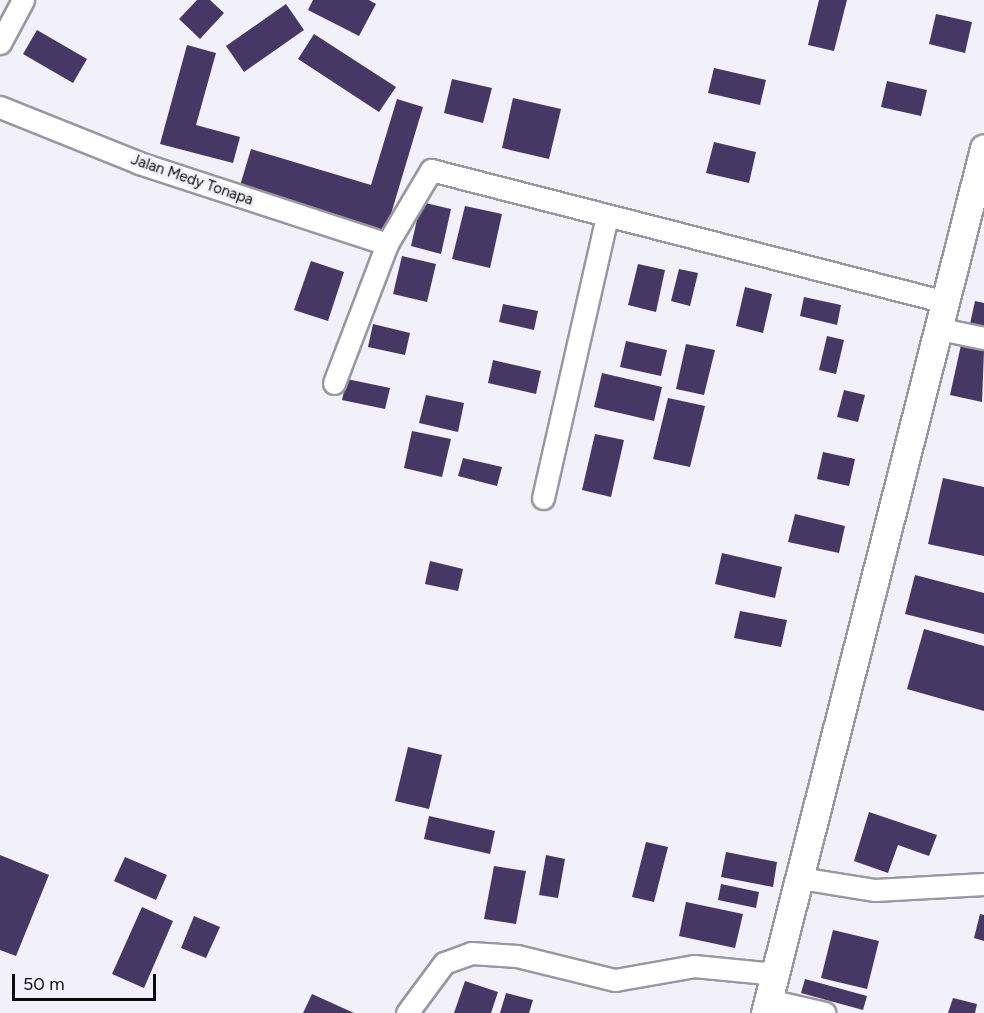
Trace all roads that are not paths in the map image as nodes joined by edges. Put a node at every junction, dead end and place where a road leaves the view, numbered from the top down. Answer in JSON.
{"nodes":[{"id":1,"x":23,"y":0,"type":"edge"},
{"id":2,"x":0,"y":44,"type":"edge"},
{"id":3,"x":0,"y":106,"type":"edge"},
{"id":4,"x":984,"y":148,"type":"edge"},
{"id":5,"x":607,"y":216,"type":"junction"},
{"id":6,"x":387,"y":244,"type":"junction"},
{"id":7,"x":946,"y":302,"type":"junction"},
{"id":8,"x":940,"y":329,"type":"junction"},
{"id":9,"x":984,"y":338,"type":"edge"},
{"id":10,"x":334,"y":383,"type":"dead end"},
{"id":11,"x":543,"y":498,"type":"dead end"},
{"id":12,"x":800,"y":878,"type":"junction"},
{"id":13,"x":984,"y":884,"type":"edge"},
{"id":14,"x":769,"y":996,"type":"edge"},
{"id":15,"x":407,"y":1013,"type":"edge"},
{"id":16,"x":825,"y":1013,"type":"edge"}],
"edges":[{"from":1,"to":2,"type":"street"},
{"from":3,"to":6,"type":"street","name":"Jalan Medy Tonapa"},
{"from":4,"to":7,"type":"street"},
{"from":5,"to":6,"type":"street"},
{"from":5,"to":7,"type":"street"},
{"from":5,"to":11,"type":"street"},
{"from":6,"to":10,"type":"street"},
{"from":7,"to":8,"type":"street"},
{"from":8,"to":9,"type":"street"},
{"from":8,"to":12,"type":"street"},
{"from":12,"to":13,"type":"street"},
{"from":12,"to":14,"type":"street"},
{"from":14,"to":15,"type":"street"},
{"from":14,"to":16,"type":"street"}]}
